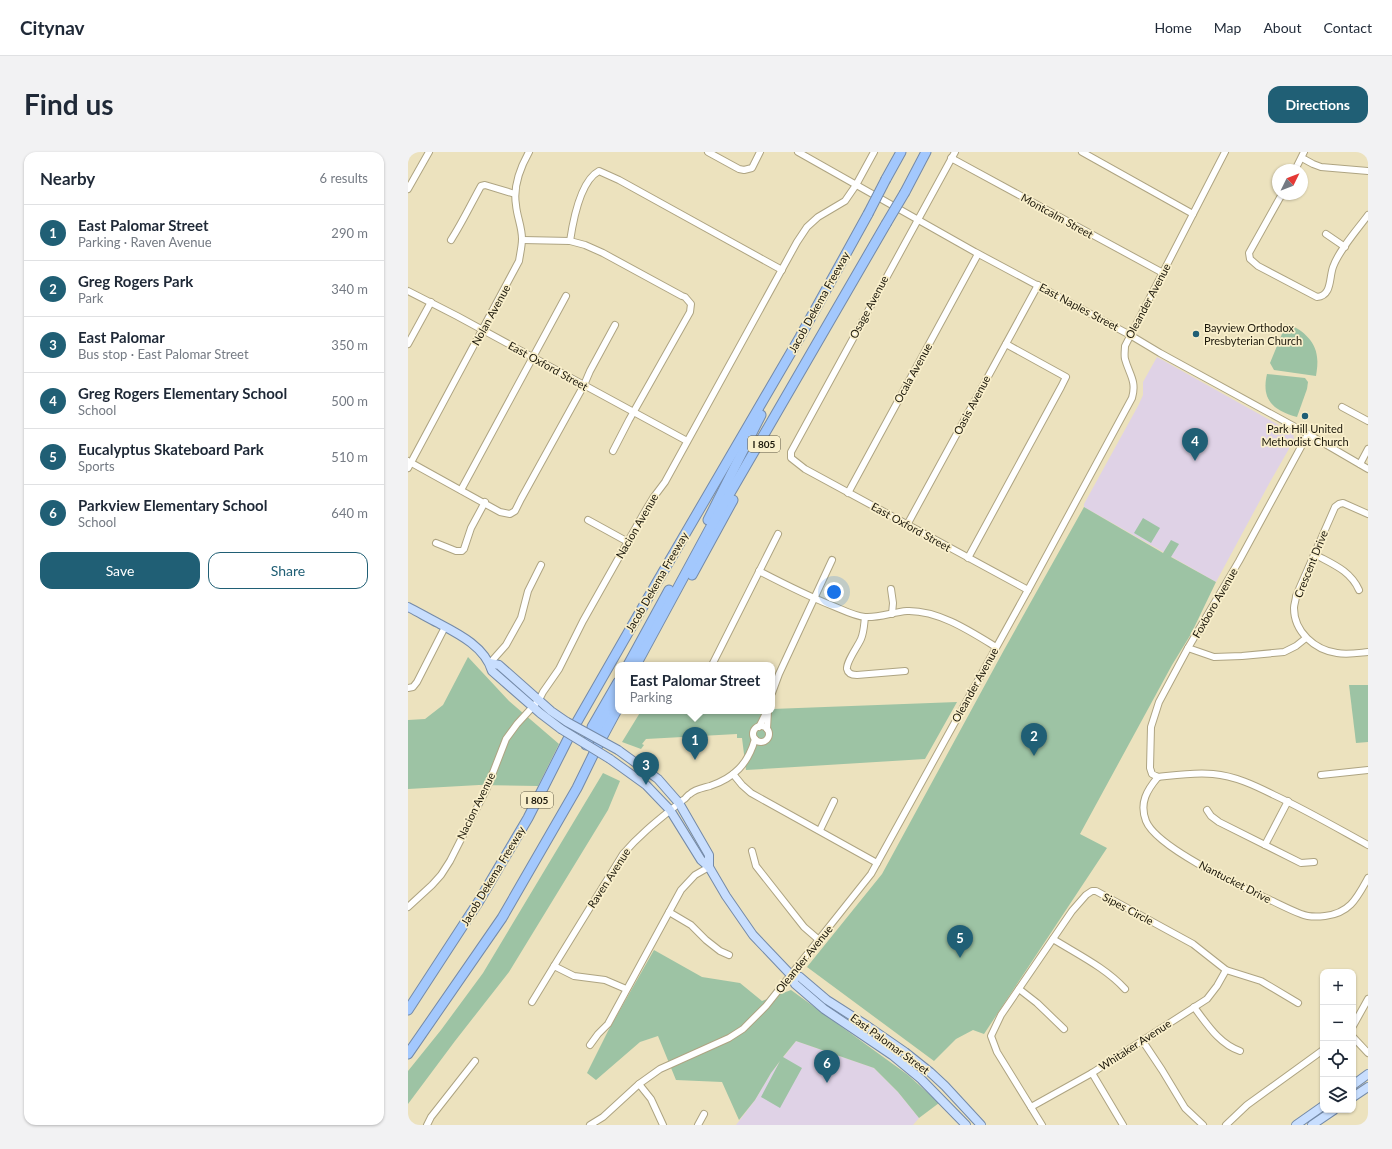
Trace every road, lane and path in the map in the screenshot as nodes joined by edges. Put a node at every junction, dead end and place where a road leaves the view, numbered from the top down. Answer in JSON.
{"nodes":[{"id":1,"x":428,"y":152,"type":"edge"},
{"id":2,"x":529,"y":152,"type":"edge"},
{"id":3,"x":708,"y":152,"type":"edge"},
{"id":4,"x":760,"y":152,"type":"edge"},
{"id":5,"x":798,"y":152,"type":"edge"},
{"id":6,"x":874,"y":152,"type":"edge"},
{"id":7,"x":901,"y":152,"type":"edge"},
{"id":8,"x":926,"y":152,"type":"edge"},
{"id":9,"x":1082,"y":152,"type":"edge"},
{"id":10,"x":1224,"y":152,"type":"edge"},
{"id":11,"x":953,"y":155,"type":"edge"},
{"id":12,"x":1303,"y":155,"type":"edge"},
{"id":13,"x":1298,"y":164,"type":"edge"},
{"id":14,"x":1368,"y":171,"type":"edge"},
{"id":15,"x":856,"y":185,"type":"junction"},
{"id":16,"x":408,"y":189,"type":"edge"},
{"id":17,"x":515,"y":194,"type":"junction"},
{"id":18,"x":1279,"y":200,"type":"edge"},
{"id":19,"x":1193,"y":214,"type":"junction"},
{"id":20,"x":1368,"y":215,"type":"edge"},
{"id":21,"x":918,"y":219,"type":"junction"},
{"id":22,"x":886,"y":224,"type":"junction"},
{"id":23,"x":1326,"y":234,"type":"dead end"},
{"id":24,"x":451,"y":240,"type":"dead end"},
{"id":25,"x":523,"y":240,"type":"junction"},
{"id":26,"x":570,"y":242,"type":"junction"},
{"id":27,"x":1345,"y":247,"type":"junction"},
{"id":28,"x":978,"y":254,"type":"junction"},
{"id":29,"x":782,"y":270,"type":"junction"},
{"id":30,"x":1163,"y":274,"type":"junction"},
{"id":31,"x":1038,"y":285,"type":"junction"},
{"id":32,"x":408,"y":291,"type":"edge"},
{"id":33,"x":566,"y":296,"type":"dead end"},
{"id":34,"x":431,"y":302,"type":"junction"},
{"id":35,"x":615,"y":325,"type":"dead end"},
{"id":36,"x":483,"y":330,"type":"junction"},
{"id":37,"x":1130,"y":335,"type":"junction"},
{"id":38,"x":800,"y":337,"type":"junction"},
{"id":39,"x":408,"y":344,"type":"edge"},
{"id":40,"x":1006,"y":344,"type":"junction"},
{"id":41,"x":533,"y":357,"type":"junction"},
{"id":42,"x":584,"y":385,"type":"junction"},
{"id":43,"x":1342,"y":407,"type":"dead end"},
{"id":44,"x":634,"y":412,"type":"junction"},
{"id":45,"x":1368,"y":421,"type":"edge"},
{"id":46,"x":1308,"y":434,"type":"junction"},
{"id":47,"x":687,"y":441,"type":"junction"},
{"id":48,"x":1368,"y":449,"type":"edge"},
{"id":49,"x":613,"y":451,"type":"dead end"},
{"id":50,"x":796,"y":463,"type":"joint"},
{"id":51,"x":409,"y":464,"type":"edge"},
{"id":52,"x":1360,"y":464,"type":"junction"},
{"id":53,"x":1368,"y":469,"type":"edge"},
{"id":54,"x":461,"y":490,"type":"junction"},
{"id":55,"x":848,"y":493,"type":"junction"},
{"id":56,"x":485,"y":502,"type":"junction"},
{"id":57,"x":1368,"y":514,"type":"edge"},
{"id":58,"x":588,"y":520,"type":"dead end"},
{"id":59,"x":907,"y":525,"type":"junction"},
{"id":60,"x":778,"y":534,"type":"dead end"},
{"id":61,"x":628,"y":542,"type":"junction"},
{"id":62,"x":436,"y":543,"type":"dead end"},
{"id":63,"x":1314,"y":554,"type":"junction"},
{"id":64,"x":968,"y":558,"type":"junction"},
{"id":65,"x":832,"y":560,"type":"dead end"},
{"id":66,"x":541,"y":565,"type":"dead end"},
{"id":67,"x":759,"y":571,"type":"junction"},
{"id":68,"x":891,"y":589,"type":"dead end"},
{"id":69,"x":1028,"y":590,"type":"junction"},
{"id":70,"x":1359,"y":590,"type":"dead end"},
{"id":71,"x":814,"y":598,"type":"junction"},
{"id":72,"x":408,"y":607,"type":"edge"},
{"id":73,"x":892,"y":614,"type":"junction"},
{"id":74,"x":864,"y":617,"type":"junction"},
{"id":75,"x":445,"y":627,"type":"junction"},
{"id":76,"x":1306,"y":638,"type":"junction"},
{"id":77,"x":996,"y":647,"type":"junction"},
{"id":78,"x":1188,"y":648,"type":"junction"},
{"id":79,"x":1368,"y":652,"type":"edge"},
{"id":80,"x":630,"y":662,"type":"edge"},
{"id":81,"x":638,"y":662,"type":"edge"},
{"id":82,"x":644,"y":662,"type":"edge"},
{"id":83,"x":714,"y":662,"type":"edge"},
{"id":84,"x":490,"y":663,"type":"junction"},
{"id":85,"x":905,"y":671,"type":"dead end"},
{"id":86,"x":775,"y":685,"type":"edge"},
{"id":87,"x":615,"y":687,"type":"edge"},
{"id":88,"x":408,"y":688,"type":"edge"},
{"id":89,"x":539,"y":700,"type":"junction"},
{"id":90,"x":615,"y":701,"type":"edge"},
{"id":91,"x":533,"y":707,"type":"junction"},
{"id":92,"x":615,"y":714,"type":"edge"},
{"id":93,"x":766,"y":714,"type":"edge"},
{"id":94,"x":767,"y":714,"type":"edge"},
{"id":95,"x":759,"y":727,"type":"junction"},
{"id":96,"x":766,"y":729,"type":"junction"},
{"id":97,"x":592,"y":734,"type":"junction"},
{"id":98,"x":755,"y":739,"type":"junction"},
{"id":99,"x":763,"y":742,"type":"junction"},
{"id":100,"x":586,"y":745,"type":"junction"},
{"id":101,"x":751,"y":752,"type":"junction"},
{"id":102,"x":1368,"y":770,"type":"edge"},
{"id":103,"x":733,"y":774,"type":"junction"},
{"id":104,"x":1321,"y":775,"type":"dead end"},
{"id":105,"x":1158,"y":777,"type":"junction"},
{"id":106,"x":834,"y":801,"type":"dead end"},
{"id":107,"x":1288,"y":801,"type":"junction"},
{"id":108,"x":679,"y":803,"type":"junction"},
{"id":109,"x":670,"y":810,"type":"junction"},
{"id":110,"x":1207,"y":810,"type":"dead end"},
{"id":111,"x":820,"y":830,"type":"junction"},
{"id":112,"x":1265,"y":845,"type":"junction"},
{"id":113,"x":1368,"y":845,"type":"edge"},
{"id":114,"x":752,"y":850,"type":"dead end"},
{"id":115,"x":1314,"y":862,"type":"dead end"},
{"id":116,"x":877,"y":863,"type":"junction"},
{"id":117,"x":708,"y":867,"type":"junction"},
{"id":118,"x":1368,"y":878,"type":"edge"},
{"id":119,"x":408,"y":907,"type":"edge"},
{"id":120,"x":669,"y":912,"type":"junction"},
{"id":121,"x":1053,"y":939,"type":"junction"},
{"id":122,"x":819,"y":940,"type":"junction"},
{"id":123,"x":729,"y":955,"type":"dead end"},
{"id":124,"x":554,"y":966,"type":"junction"},
{"id":125,"x":1226,"y":970,"type":"junction"},
{"id":126,"x":791,"y":975,"type":"junction"},
{"id":127,"x":1125,"y":988,"type":"dead end"},
{"id":128,"x":626,"y":989,"type":"junction"},
{"id":129,"x":1020,"y":989,"type":"junction"},
{"id":130,"x":1368,"y":999,"type":"edge"},
{"id":131,"x":532,"y":1002,"type":"dead end"},
{"id":132,"x":1298,"y":1003,"type":"dead end"},
{"id":133,"x":1194,"y":1007,"type":"junction"},
{"id":134,"x":408,"y":1010,"type":"edge"},
{"id":135,"x":1356,"y":1021,"type":"edge"},
{"id":136,"x":1064,"y":1029,"type":"dead end"},
{"id":137,"x":1142,"y":1040,"type":"junction"},
{"id":138,"x":1356,"y":1041,"type":"edge"},
{"id":139,"x":590,"y":1045,"type":"dead end"},
{"id":140,"x":1240,"y":1052,"type":"dead end"},
{"id":141,"x":1320,"y":1052,"type":"edge"},
{"id":142,"x":1368,"y":1053,"type":"edge"},
{"id":143,"x":408,"y":1054,"type":"edge"},
{"id":144,"x":476,"y":1061,"type":"dead end"},
{"id":145,"x":1092,"y":1073,"type":"junction"},
{"id":146,"x":1368,"y":1074,"type":"edge"},
{"id":147,"x":922,"y":1080,"type":"junction"},
{"id":148,"x":938,"y":1080,"type":"junction"},
{"id":149,"x":1356,"y":1083,"type":"edge"},
{"id":150,"x":639,"y":1084,"type":"junction"},
{"id":151,"x":1368,"y":1087,"type":"edge"},
{"id":152,"x":1356,"y":1095,"type":"edge"},
{"id":153,"x":1031,"y":1108,"type":"junction"},
{"id":154,"x":1320,"y":1108,"type":"edge"},
{"id":155,"x":1330,"y":1113,"type":"edge"},
{"id":156,"x":704,"y":1114,"type":"dead end"},
{"id":157,"x":597,"y":1123,"type":"edge"},
{"id":158,"x":427,"y":1125,"type":"edge"},
{"id":159,"x":590,"y":1125,"type":"edge"},
{"id":160,"x":663,"y":1125,"type":"edge"},
{"id":161,"x":698,"y":1125,"type":"edge"},
{"id":162,"x":966,"y":1125,"type":"edge"},
{"id":163,"x":981,"y":1125,"type":"edge"},
{"id":164,"x":1042,"y":1125,"type":"edge"},
{"id":165,"x":1122,"y":1125,"type":"edge"},
{"id":166,"x":1203,"y":1125,"type":"edge"},
{"id":167,"x":1226,"y":1125,"type":"edge"},
{"id":168,"x":1296,"y":1125,"type":"edge"},
{"id":169,"x":1312,"y":1125,"type":"edge"}],
"edges":[{"from":1,"to":16,"type":"street"},
{"from":2,"to":17,"type":"street","name":"Nolan Avenue"},
{"from":3,"to":4,"type":"street"},
{"from":5,"to":15,"type":"street","name":"East Naples Street"},
{"from":6,"to":15,"type":"street","name":"Nacion Avenue"},
{"from":7,"to":38,"type":"highway","name":"Jacob Dekema Freeway","number":"I 805","bridge":true},
{"from":8,"to":22,"type":"highway","name":"Jacob Dekema Freeway","number":"I 805","bridge":true},
{"from":9,"to":19,"type":"street"},
{"from":10,"to":19,"type":"street","name":"Oleander Avenue"},
{"from":11,"to":21,"type":"street","name":"Osage Avenue"},
{"from":11,"to":30,"type":"street","name":"Montcalm Street"},
{"from":12,"to":13,"type":"street"},
{"from":12,"to":14,"type":"street"},
{"from":15,"to":21,"type":"street","name":"East Naples Street"},
{"from":15,"to":29,"type":"street","name":"Nacion Avenue"},
{"from":17,"to":24,"type":"street"},
{"from":17,"to":25,"type":"street","name":"Nolan Avenue"},
{"from":18,"to":27,"type":"street"},
{"from":19,"to":30,"type":"street","name":"Oleander Avenue"},
{"from":20,"to":27,"type":"street"},
{"from":21,"to":28,"type":"street","name":"East Naples Street"},
{"from":21,"to":50,"type":"street","name":"Osage Avenue"},
{"from":22,"to":81,"type":"highway"},
{"from":22,"to":82,"type":"highway","name":"Jacob Dekema Freeway","number":"I 805"},
{"from":23,"to":27,"type":"street"},
{"from":25,"to":26,"type":"street"},
{"from":25,"to":36,"type":"street","name":"Nolan Avenue"},
{"from":26,"to":29,"type":"street"},
{"from":26,"to":44,"type":"street"},
{"from":28,"to":31,"type":"street","name":"East Naples Street"},
{"from":28,"to":55,"type":"street","name":"Ocala Avenue"},
{"from":29,"to":47,"type":"street","name":"Nacion Avenue"},
{"from":30,"to":37,"type":"street","name":"Oleander Avenue"},
{"from":31,"to":37,"type":"street","name":"East Naples Street"},
{"from":31,"to":40,"type":"street","name":"Oasis Avenue"},
{"from":32,"to":34,"type":"street","name":"East Oxford Street"},
{"from":33,"to":41,"type":"street"},
{"from":34,"to":36,"type":"street","name":"East Oxford Street"},
{"from":34,"to":39,"type":"street"},
{"from":35,"to":42,"type":"street"},
{"from":36,"to":41,"type":"street","name":"East Oxford Street"},
{"from":36,"to":51,"type":"street","name":"Nolan Avenue"},
{"from":37,"to":46,"type":"street","name":"East Naples Street"},
{"from":37,"to":69,"type":"street","name":"Oleander Avenue"},
{"from":38,"to":80,"type":"highway"},
{"from":38,"to":134,"type":"highway","name":"Jacob Dekema Freeway","number":"I 805"},
{"from":40,"to":59,"type":"street","name":"Oasis Avenue"},
{"from":40,"to":64,"type":"street"},
{"from":41,"to":42,"type":"street","name":"East Oxford Street"},
{"from":41,"to":54,"type":"street"},
{"from":42,"to":44,"type":"street","name":"East Oxford Street"},
{"from":42,"to":56,"type":"street"},
{"from":43,"to":45,"type":"street"},
{"from":44,"to":47,"type":"street","name":"East Oxford Street"},
{"from":44,"to":49,"type":"street"},
{"from":46,"to":52,"type":"street","name":"East Naples Street"},
{"from":46,"to":78,"type":"street","name":"Foxboro Avenue"},
{"from":47,"to":61,"type":"street","name":"Nacion Avenue"},
{"from":48,"to":52,"type":"street"},
{"from":50,"to":55,"type":"street","name":"East Oxford Street"},
{"from":51,"to":54,"type":"street"},
{"from":52,"to":53,"type":"street","name":"East Naples Street"},
{"from":54,"to":56,"type":"street"},
{"from":55,"to":59,"type":"street","name":"East Oxford Street"},
{"from":56,"to":62,"type":"street"},
{"from":57,"to":63,"type":"street","name":"Crescent Drive"},
{"from":58,"to":61,"type":"street"},
{"from":59,"to":64,"type":"street","name":"East Oxford Street"},
{"from":60,"to":67,"type":"street"},
{"from":61,"to":89,"type":"street","name":"Nacion Avenue"},
{"from":63,"to":70,"type":"street"},
{"from":63,"to":76,"type":"street","name":"Crescent Drive"},
{"from":64,"to":69,"type":"street","name":"East Oxford Street"},
{"from":65,"to":71,"type":"street"},
{"from":66,"to":84,"type":"street"},
{"from":67,"to":71,"type":"street"},
{"from":67,"to":83,"type":"street"},
{"from":68,"to":73,"type":"street"},
{"from":69,"to":77,"type":"street","name":"Oleander Avenue"},
{"from":71,"to":74,"type":"street"},
{"from":71,"to":86,"type":"street"},
{"from":72,"to":75,"type":"main road","name":"East Palomar Street"},
{"from":73,"to":74,"type":"street"},
{"from":73,"to":77,"type":"street"},
{"from":74,"to":85,"type":"street"},
{"from":75,"to":84,"type":"main road","name":"East Palomar Street"},
{"from":75,"to":88,"type":"street"},
{"from":76,"to":78,"type":"street"},
{"from":76,"to":79,"type":"street","name":"Crescent Drive"},
{"from":77,"to":116,"type":"street","name":"Oleander Avenue"},
{"from":78,"to":105,"type":"street","name":"Foxboro Avenue"},
{"from":84,"to":89,"type":"main road","name":"East Palomar Street"},
{"from":84,"to":91,"type":"main road","name":"East Palomar Street"},
{"from":87,"to":97,"type":"highway"},
{"from":89,"to":91,"type":"street","name":"Nacion Avenue"},
{"from":89,"to":97,"type":"main road","name":"East Palomar Street","bridge":true},
{"from":90,"to":97,"type":"highway"},
{"from":91,"to":100,"type":"main road","name":"East Palomar Street","bridge":true},
{"from":91,"to":119,"type":"street","name":"Nacion Avenue"},
{"from":92,"to":143,"type":"highway","number":"I 805"},
{"from":93,"to":95,"type":"street"},
{"from":94,"to":96,"type":"street"},
{"from":95,"to":96,"type":"street"},
{"from":95,"to":98,"type":"street"},
{"from":96,"to":99,"type":"street"},
{"from":97,"to":100,"type":"highway","bridge":true},
{"from":97,"to":108,"type":"main road","name":"East Palomar Street","bridge":true},
{"from":98,"to":99,"type":"street"},
{"from":98,"to":101,"type":"street","name":"Raven Avenue"},
{"from":99,"to":101,"type":"street","name":"Raven Avenue"},
{"from":100,"to":109,"type":"main road","name":"East Palomar Street","bridge":true},
{"from":101,"to":103,"type":"street","name":"Raven Avenue"},
{"from":102,"to":104,"type":"street"},
{"from":103,"to":108,"type":"street","name":"Raven Avenue"},
{"from":103,"to":111,"type":"street"},
{"from":105,"to":107,"type":"street"},
{"from":105,"to":118,"type":"street","name":"Nantucket Drive"},
{"from":106,"to":111,"type":"street"},
{"from":107,"to":112,"type":"street"},
{"from":107,"to":113,"type":"street"},
{"from":108,"to":109,"type":"street","name":"Raven Avenue"},
{"from":108,"to":117,"type":"main road","name":"East Palomar Street"},
{"from":109,"to":117,"type":"main road","name":"East Palomar Street"},
{"from":109,"to":124,"type":"street","name":"Raven Avenue"},
{"from":110,"to":112,"type":"street"},
{"from":111,"to":116,"type":"street"},
{"from":112,"to":115,"type":"street"},
{"from":114,"to":122,"type":"street"},
{"from":116,"to":122,"type":"street","name":"Oleander Avenue"},
{"from":117,"to":120,"type":"street"},
{"from":117,"to":126,"type":"main road","name":"East Palomar Street"},
{"from":120,"to":123,"type":"street"},
{"from":120,"to":128,"type":"street"},
{"from":121,"to":125,"type":"street","name":"Sipes Circle"},
{"from":121,"to":127,"type":"street"},
{"from":121,"to":129,"type":"street","name":"Sipes Circle"},
{"from":122,"to":126,"type":"street","name":"Oleander Avenue"},
{"from":124,"to":128,"type":"street"},
{"from":124,"to":131,"type":"street","name":"Raven Avenue"},
{"from":125,"to":132,"type":"street","name":"Sipes Circle"},
{"from":125,"to":133,"type":"street","name":"Whitaker Avenue"},
{"from":126,"to":147,"type":"main road","name":"East Palomar Street"},
{"from":126,"to":148,"type":"main road","name":"East Palomar Street"},
{"from":126,"to":150,"type":"street","name":"Oleander Avenue"},
{"from":128,"to":139,"type":"street"},
{"from":129,"to":136,"type":"street"},
{"from":129,"to":153,"type":"street","name":"Sipes Circle"},
{"from":130,"to":135,"type":"street"},
{"from":133,"to":137,"type":"street","name":"Whitaker Avenue"},
{"from":133,"to":140,"type":"street"},
{"from":137,"to":145,"type":"street","name":"Whitaker Avenue"},
{"from":137,"to":166,"type":"street"},
{"from":138,"to":142,"type":"street"},
{"from":141,"to":167,"type":"street"},
{"from":144,"to":158,"type":"street"},
{"from":145,"to":153,"type":"street","name":"Whitaker Avenue"},
{"from":145,"to":165,"type":"street"},
{"from":146,"to":149,"type":"main road"},
{"from":147,"to":148,"type":"main road"},
{"from":147,"to":162,"type":"main road","name":"East Palomar Street"},
{"from":148,"to":163,"type":"main road","name":"East Palomar Street"},
{"from":150,"to":157,"type":"street","name":"Oleander Avenue"},
{"from":150,"to":160,"type":"street"},
{"from":151,"to":152,"type":"main road"},
{"from":153,"to":164,"type":"street"},
{"from":154,"to":168,"type":"main road"},
{"from":155,"to":169,"type":"main road"},
{"from":156,"to":161,"type":"street"},
{"from":157,"to":159,"type":"street","name":"Oleander Avenue"}]}
